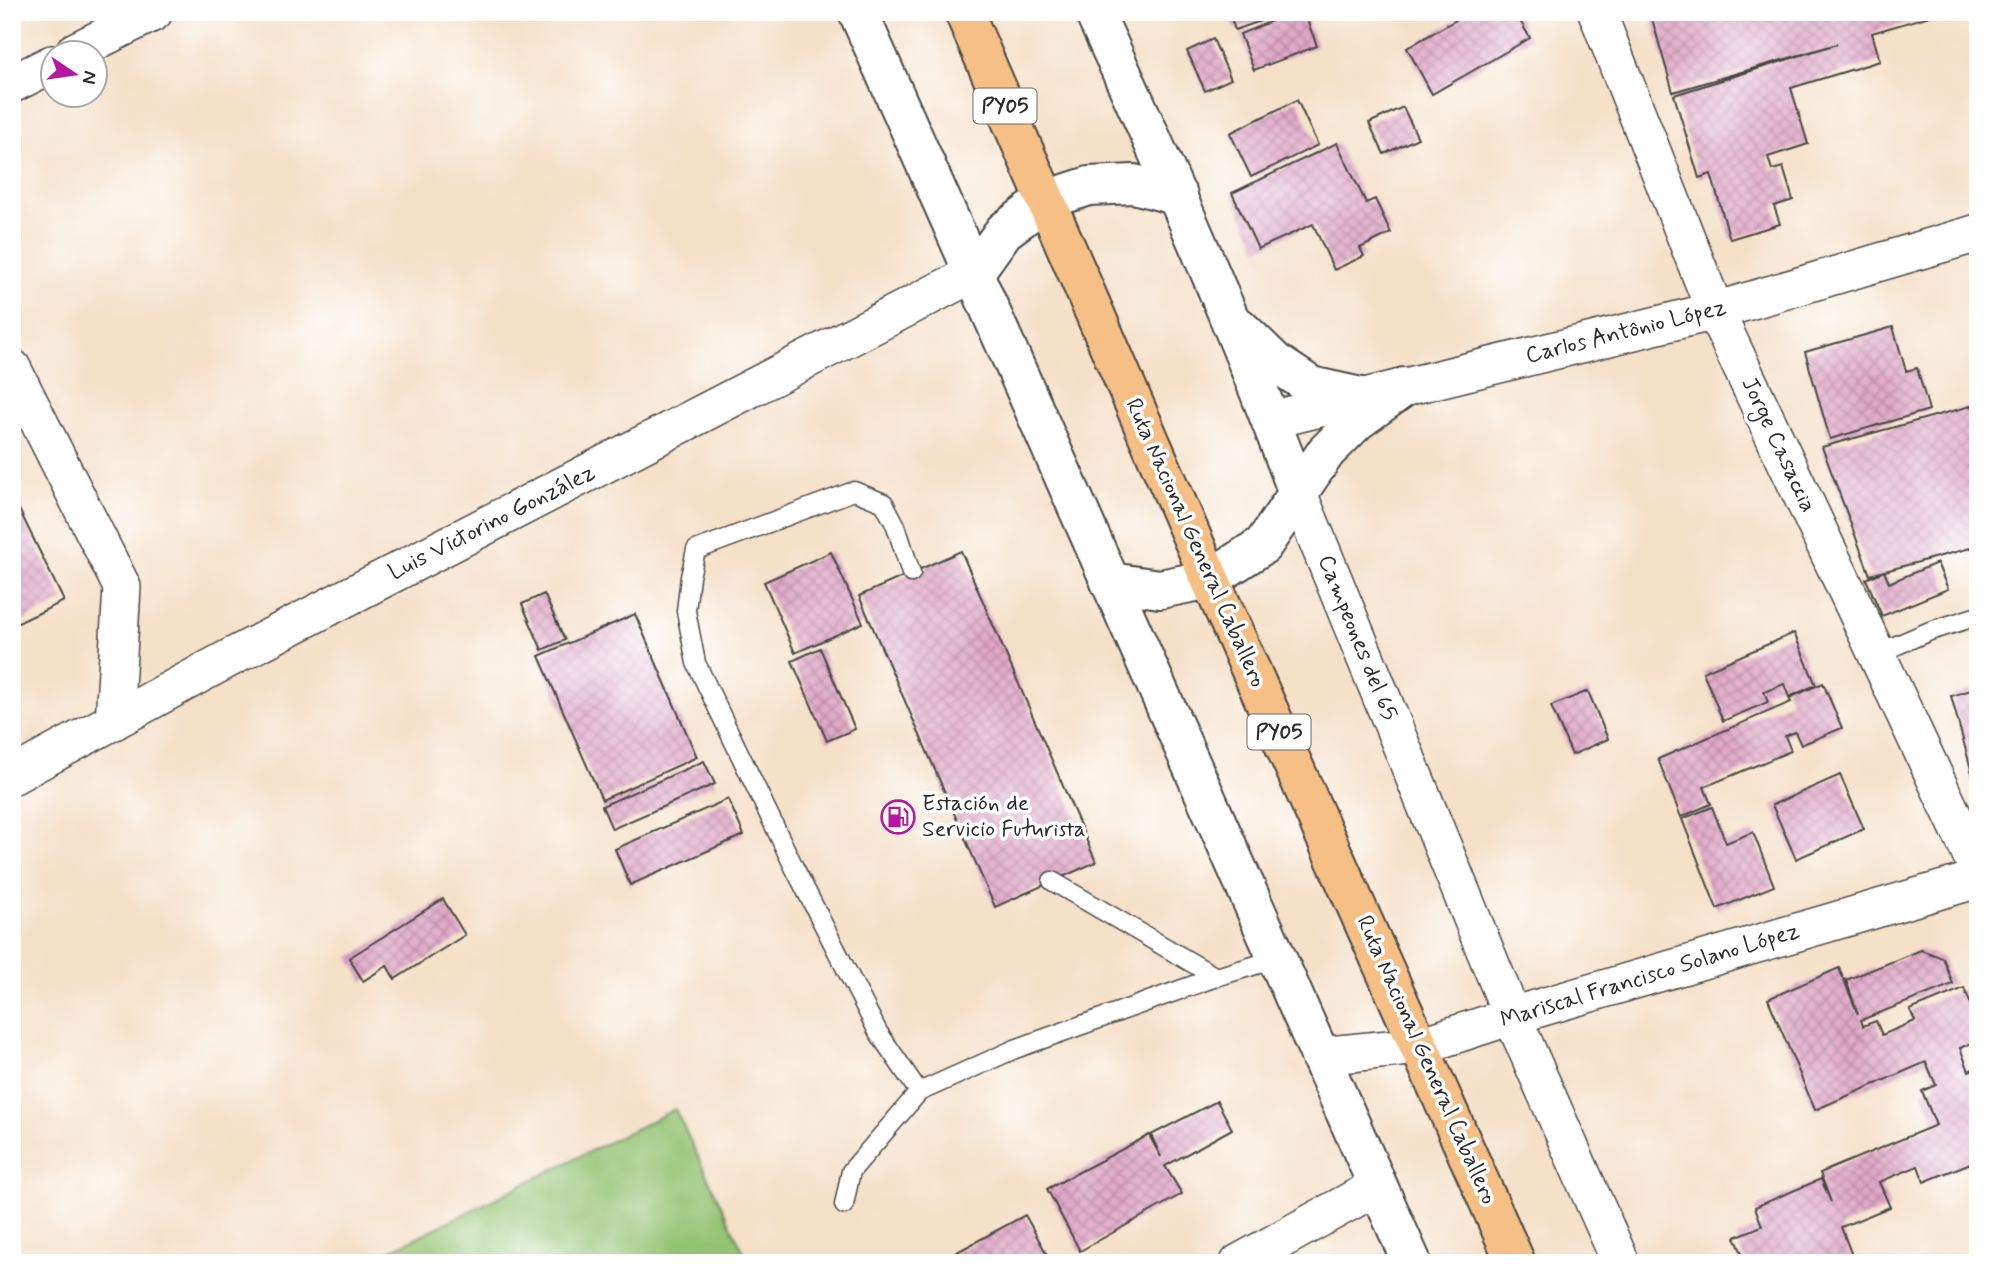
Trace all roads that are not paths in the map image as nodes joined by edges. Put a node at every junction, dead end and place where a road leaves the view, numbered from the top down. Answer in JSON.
{"nodes":[{"id":1,"x":154,"y":12,"type":"edge"},
{"id":2,"x":858,"y":12,"type":"edge"},
{"id":3,"x":964,"y":12,"type":"edge"},
{"id":4,"x":1094,"y":12,"type":"edge"},
{"id":5,"x":1597,"y":12,"type":"edge"},
{"id":6,"x":103,"y":38,"type":"edge"},
{"id":7,"x":38,"y":71,"type":"edge"},
{"id":8,"x":12,"y":84,"type":"edge"},
{"id":9,"x":1178,"y":196,"type":"junction"},
{"id":10,"x":1046,"y":200,"type":"junction"},
{"id":11,"x":1978,"y":233,"type":"edge"},
{"id":12,"x":974,"y":274,"type":"junction"},
{"id":13,"x":1715,"y":311,"type":"junction"},
{"id":14,"x":1228,"y":316,"type":"junction"},
{"id":15,"x":12,"y":368,"type":"edge"},
{"id":16,"x":1404,"y":387,"type":"junction"},
{"id":17,"x":1361,"y":397,"type":"junction"},
{"id":18,"x":1271,"y":420,"type":"junction"},
{"id":19,"x":1298,"y":494,"type":"junction"},
{"id":20,"x":911,"y":573,"type":"dead end"},
{"id":21,"x":1210,"y":579,"type":"junction"},
{"id":22,"x":1110,"y":582,"type":"junction"},
{"id":23,"x":1978,"y":615,"type":"edge"},
{"id":24,"x":1876,"y":654,"type":"junction"},
{"id":25,"x":114,"y":721,"type":"junction"},
{"id":26,"x":12,"y":776,"type":"edge"},
{"id":27,"x":1978,"y":869,"type":"edge"},
{"id":28,"x":1978,"y":879,"type":"edge"},
{"id":29,"x":1052,"y":881,"type":"dead end"},
{"id":30,"x":1276,"y":959,"type":"junction"},
{"id":31,"x":1216,"y":977,"type":"junction"},
{"id":32,"x":1512,"y":1016,"type":"junction"},
{"id":33,"x":1420,"y":1046,"type":"junction"},
{"id":34,"x":1319,"y":1056,"type":"junction"},
{"id":35,"x":919,"y":1092,"type":"junction"},
{"id":36,"x":1378,"y":1186,"type":"junction"},
{"id":37,"x":844,"y":1205,"type":"dead end"},
{"id":38,"x":1239,"y":1263,"type":"edge"},
{"id":39,"x":1412,"y":1263,"type":"edge"},
{"id":40,"x":1516,"y":1263,"type":"edge"},
{"id":41,"x":1621,"y":1263,"type":"edge"}],
"edges":[{"from":1,"to":6,"type":"street"},
{"from":2,"to":12,"type":"street"},
{"from":3,"to":10,"type":"highway","name":"Ruta Nacional General Caballero","number":"PY05"},
{"from":4,"to":9,"type":"street","name":"Campeones del 65"},
{"from":5,"to":13,"type":"street","name":"Jorge Casaccia"},
{"from":7,"to":8,"type":"street"},
{"from":9,"to":10,"type":"street"},
{"from":9,"to":14,"type":"street","name":"Campeones del 65"},
{"from":10,"to":12,"type":"street"},
{"from":10,"to":21,"type":"highway","name":"Ruta Nacional General Caballero","number":"PY05"},
{"from":11,"to":13,"type":"street","name":"Carlos Antônio López"},
{"from":12,"to":22,"type":"street"},
{"from":12,"to":25,"type":"street","name":"Luis Victorino González"},
{"from":13,"to":16,"type":"street","name":"Carlos Antônio López"},
{"from":13,"to":24,"type":"street","name":"Jorge Casaccia"},
{"from":14,"to":17,"type":"street"},
{"from":14,"to":18,"type":"street","name":"Campeones del 65"},
{"from":15,"to":25,"type":"street"},
{"from":16,"to":17,"type":"street","name":"Carlos Antônio López"},
{"from":16,"to":19,"type":"street"},
{"from":17,"to":18,"type":"street","name":"Carlos Antônio López"},
{"from":18,"to":19,"type":"street","name":"Campeones del 65"},
{"from":19,"to":21,"type":"street"},
{"from":19,"to":32,"type":"street","name":"Campeones del 65"},
{"from":20,"to":35,"type":"lane"},
{"from":21,"to":22,"type":"street"},
{"from":21,"to":33,"type":"highway","name":"Ruta Nacional General Caballero","number":"PY05"},
{"from":22,"to":30,"type":"street"},
{"from":23,"to":24,"type":"lane"},
{"from":24,"to":27,"type":"street","name":"Jorge Casaccia"},
{"from":25,"to":26,"type":"street","name":"Luis Victorino González"},
{"from":28,"to":32,"type":"street","name":"Mariscal Francisco Solano López"},
{"from":29,"to":31,"type":"lane"},
{"from":30,"to":31,"type":"lane"},
{"from":30,"to":34,"type":"street"},
{"from":31,"to":35,"type":"lane"},
{"from":32,"to":33,"type":"street","name":"Mariscal Francisco Solano López"},
{"from":32,"to":41,"type":"street","name":"Campeones del 65"},
{"from":33,"to":34,"type":"street","name":"Mariscal Francisco Solano López"},
{"from":33,"to":40,"type":"highway","name":"Ruta Nacional General Caballero","number":"PY05"},
{"from":34,"to":36,"type":"street"},
{"from":35,"to":37,"type":"lane"},
{"from":36,"to":38,"type":"street"},
{"from":36,"to":39,"type":"street"}]}
